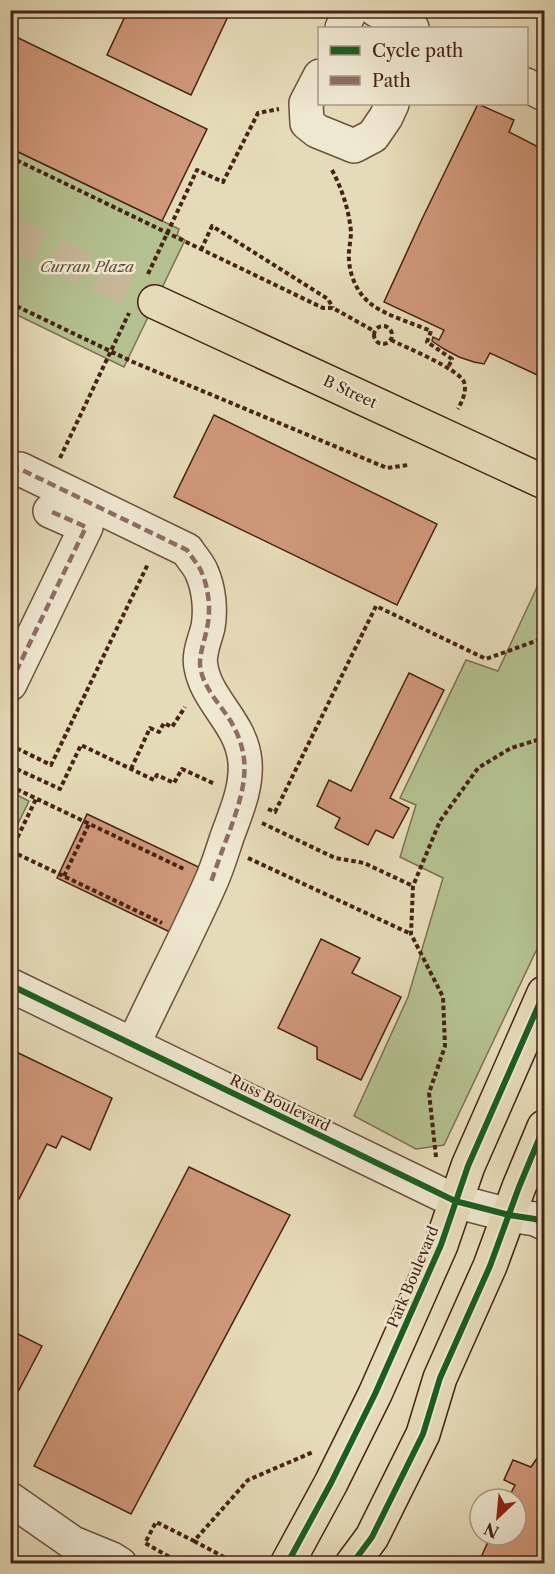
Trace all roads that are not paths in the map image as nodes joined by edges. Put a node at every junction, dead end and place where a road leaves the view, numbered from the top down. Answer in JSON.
{"nodes":[{"id":1,"x":351,"y":10,"type":"edge"},
{"id":2,"x":376,"y":10,"type":"edge"},
{"id":3,"x":342,"y":27,"type":"edge"},
{"id":4,"x":410,"y":27,"type":"edge"},
{"id":5,"x":318,"y":80,"type":"edge"},
{"id":6,"x":528,"y":86,"type":"edge"},
{"id":7,"x":544,"y":94,"type":"edge"},
{"id":8,"x":392,"y":105,"type":"edge"},
{"id":9,"x":144,"y":296,"type":"tunnel mouth"},
{"id":10,"x":10,"y":469,"type":"edge"},
{"id":11,"x":543,"y":478,"type":"edge"},
{"id":12,"x":50,"y":511,"type":"dead end"},
{"id":13,"x":10,"y":684,"type":"edge"},
{"id":14,"x":10,"y":985,"type":"edge"},
{"id":15,"x":544,"y":993,"type":"edge"},
{"id":16,"x":133,"y":1045,"type":"junction"},
{"id":17,"x":544,"y":1127,"type":"edge"},
{"id":18,"x":455,"y":1201,"type":"junction"},
{"id":19,"x":509,"y":1215,"type":"junction"},
{"id":20,"x":544,"y":1223,"type":"edge"},
{"id":21,"x":10,"y":1499,"type":"edge"},
{"id":22,"x":73,"y":1553,"type":"edge"},
{"id":23,"x":120,"y":1563,"type":"edge"},
{"id":24,"x":287,"y":1563,"type":"edge"},
{"id":25,"x":352,"y":1563,"type":"edge"}],
"edges":[{"from":1,"to":3,"type":"street"},
{"from":2,"to":4,"type":"street"},
{"from":5,"to":8,"type":"street"},
{"from":6,"to":7,"type":"street"},
{"from":9,"to":11,"type":"main road","name":"B Street"},
{"from":10,"to":16,"type":"street"},
{"from":12,"to":13,"type":"street"},
{"from":14,"to":16,"type":"street","name":"Russ Boulevard"},
{"from":15,"to":18,"type":"main road","name":"Park Boulevard"},
{"from":16,"to":18,"type":"street","name":"Russ Boulevard"},
{"from":17,"to":19,"type":"main road"},
{"from":18,"to":19,"type":"street","name":"Russ Boulevard"},
{"from":18,"to":24,"type":"main road","name":"Park Boulevard"},
{"from":19,"to":20,"type":"street","name":"Russ Boulevard"},
{"from":19,"to":25,"type":"main road"},
{"from":21,"to":22,"type":"street"},
{"from":22,"to":23,"type":"street"}]}
